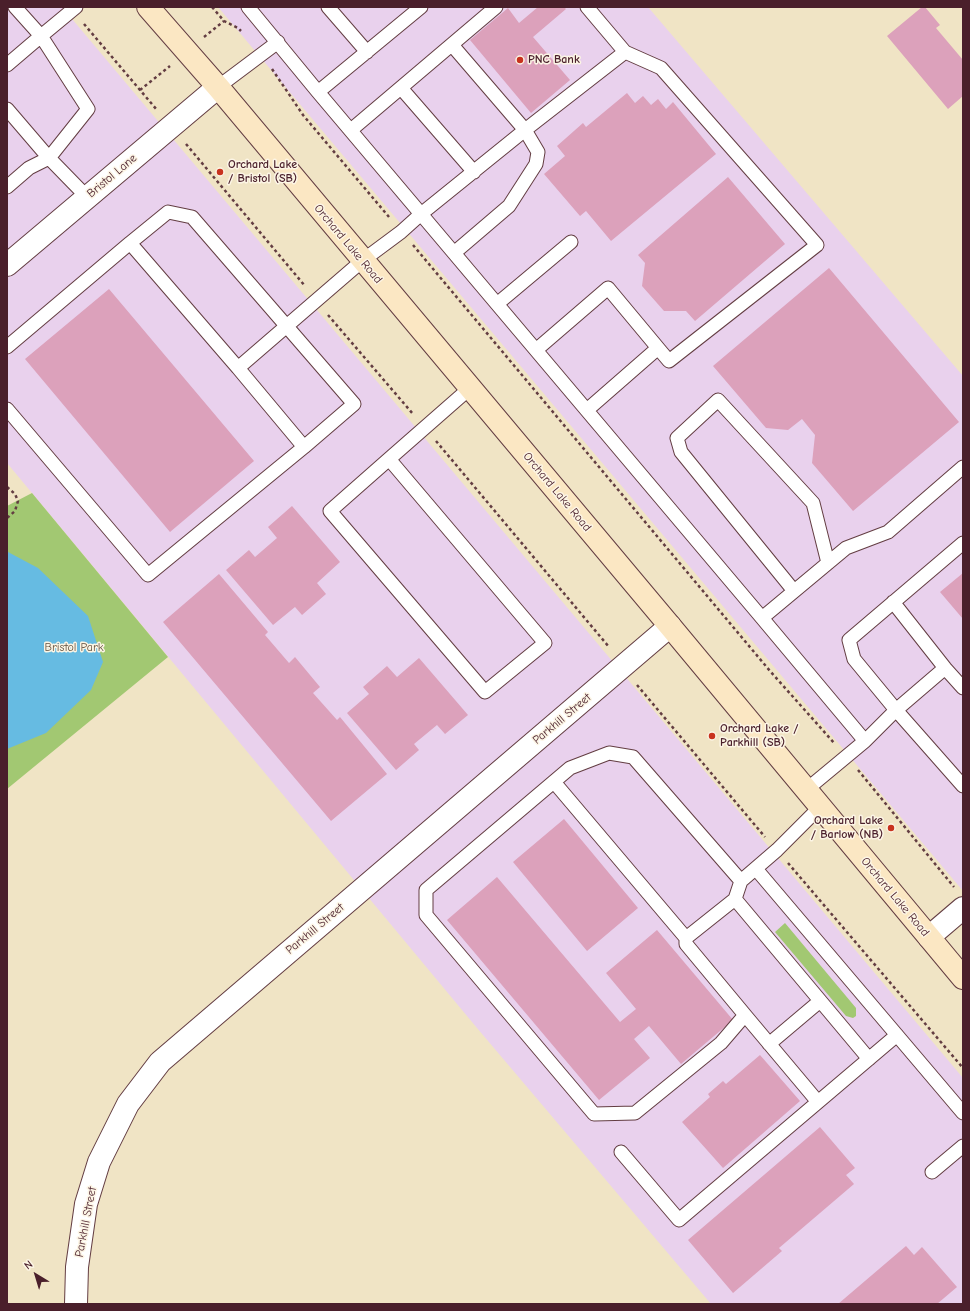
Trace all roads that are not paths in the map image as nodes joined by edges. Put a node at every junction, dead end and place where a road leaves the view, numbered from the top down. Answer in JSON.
{"nodes":[{"id":1,"x":15,"y":7,"type":"edge"},
{"id":2,"x":148,"y":7,"type":"edge"},
{"id":3,"x":248,"y":7,"type":"edge"},
{"id":4,"x":328,"y":7,"type":"edge"},
{"id":5,"x":421,"y":7,"type":"edge"},
{"id":6,"x":496,"y":7,"type":"edge"},
{"id":7,"x":587,"y":7,"type":"edge"},
{"id":8,"x":74,"y":9,"type":"edge"},
{"id":9,"x":41,"y":36,"type":"junction"},
{"id":10,"x":278,"y":42,"type":"junction"},
{"id":11,"x":452,"y":44,"type":"junction"},
{"id":12,"x":367,"y":52,"type":"junction"},
{"id":13,"x":625,"y":52,"type":"junction"},
{"id":14,"x":7,"y":65,"type":"edge"},
{"id":15,"x":218,"y":88,"type":"junction"},
{"id":16,"x":400,"y":88,"type":"junction"},
{"id":17,"x":318,"y":92,"type":"junction"},
{"id":18,"x":7,"y":109,"type":"edge"},
{"id":19,"x":351,"y":130,"type":"junction"},
{"id":20,"x":525,"y":130,"type":"junction"},
{"id":21,"x":49,"y":158,"type":"junction"},
{"id":22,"x":474,"y":172,"type":"junction"},
{"id":23,"x":7,"y":188,"type":"edge"},
{"id":24,"x":87,"y":197,"type":"junction"},
{"id":25,"x":421,"y":214,"type":"junction"},
{"id":26,"x":571,"y":242,"type":"dead end"},
{"id":27,"x":130,"y":243,"type":"junction"},
{"id":28,"x":454,"y":253,"type":"junction"},
{"id":29,"x":362,"y":261,"type":"junction"},
{"id":30,"x":7,"y":265,"type":"edge"},
{"id":31,"x":497,"y":304,"type":"junction"},
{"id":32,"x":286,"y":326,"type":"junction"},
{"id":33,"x":7,"y":347,"type":"edge"},
{"id":34,"x":658,"y":348,"type":"junction"},
{"id":35,"x":536,"y":350,"type":"junction"},
{"id":36,"x":238,"y":368,"type":"junction"},
{"id":37,"x":470,"y":388,"type":"junction"},
{"id":38,"x":7,"y":409,"type":"edge"},
{"id":39,"x":587,"y":410,"type":"junction"},
{"id":40,"x":304,"y":447,"type":"junction"},
{"id":41,"x":389,"y":459,"type":"junction"},
{"id":42,"x":963,"y":467,"type":"edge"},
{"id":43,"x":963,"y":543,"type":"edge"},
{"id":44,"x":828,"y":563,"type":"junction"},
{"id":45,"x":794,"y":591,"type":"junction"},
{"id":46,"x":893,"y":602,"type":"junction"},
{"id":47,"x":762,"y":618,"type":"junction"},
{"id":48,"x":670,"y":626,"type":"junction"},
{"id":49,"x":944,"y":668,"type":"junction"},
{"id":50,"x":963,"y":688,"type":"edge"},
{"id":51,"x":896,"y":710,"type":"junction"},
{"id":52,"x":865,"y":741,"type":"junction"},
{"id":53,"x":554,"y":782,"type":"junction"},
{"id":54,"x":963,"y":786,"type":"edge"},
{"id":55,"x":806,"y":790,"type":"junction"},
{"id":56,"x":820,"y":806,"type":"junction"},
{"id":57,"x":756,"y":868,"type":"junction"},
{"id":58,"x":741,"y":881,"type":"junction"},
{"id":59,"x":735,"y":899,"type":"junction"},
{"id":60,"x":960,"y":900,"type":"edge"},
{"id":61,"x":929,"y":937,"type":"junction"},
{"id":62,"x":686,"y":938,"type":"junction"},
{"id":63,"x":963,"y":978,"type":"edge"},
{"id":64,"x":820,"y":1001,"type":"junction"},
{"id":65,"x":745,"y":1015,"type":"junction"},
{"id":66,"x":897,"y":1035,"type":"junction"},
{"id":67,"x":769,"y":1044,"type":"junction"},
{"id":68,"x":869,"y":1059,"type":"junction"},
{"id":69,"x":818,"y":1102,"type":"junction"},
{"id":70,"x":963,"y":1113,"type":"edge"},
{"id":71,"x":963,"y":1146,"type":"edge"},
{"id":72,"x":621,"y":1152,"type":"dead end"},
{"id":73,"x":932,"y":1172,"type":"dead end"},
{"id":74,"x":76,"y":1304,"type":"edge"}],
"edges":[{"from":1,"to":9,"type":"lane"},
{"from":2,"to":15,"type":"main road","name":"Orchard Lake Road"},
{"from":3,"to":10,"type":"lane"},
{"from":4,"to":12,"type":"lane"},
{"from":5,"to":12,"type":"lane"},
{"from":6,"to":11,"type":"lane"},
{"from":7,"to":13,"type":"lane"},
{"from":8,"to":9,"type":"lane"},
{"from":9,"to":14,"type":"lane"},
{"from":9,"to":21,"type":"lane"},
{"from":10,"to":15,"type":"lane"},
{"from":10,"to":17,"type":"lane"},
{"from":11,"to":16,"type":"lane"},
{"from":11,"to":20,"type":"lane"},
{"from":12,"to":17,"type":"lane"},
{"from":13,"to":20,"type":"lane"},
{"from":13,"to":34,"type":"lane"},
{"from":15,"to":24,"type":"street","name":"Bristol Lane"},
{"from":15,"to":29,"type":"main road","name":"Orchard Lake Road"},
{"from":16,"to":19,"type":"lane"},
{"from":16,"to":22,"type":"lane"},
{"from":17,"to":19,"type":"lane"},
{"from":18,"to":21,"type":"lane"},
{"from":19,"to":25,"type":"lane"},
{"from":20,"to":22,"type":"lane"},
{"from":20,"to":28,"type":"lane"},
{"from":21,"to":23,"type":"lane"},
{"from":21,"to":24,"type":"lane"},
{"from":22,"to":25,"type":"lane"},
{"from":24,"to":30,"type":"street","name":"Bristol Lane"},
{"from":25,"to":28,"type":"lane"},
{"from":25,"to":29,"type":"lane"},
{"from":26,"to":31,"type":"lane"},
{"from":27,"to":32,"type":"lane"},
{"from":27,"to":33,"type":"lane"},
{"from":27,"to":36,"type":"lane"},
{"from":28,"to":31,"type":"lane"},
{"from":29,"to":32,"type":"lane"},
{"from":29,"to":37,"type":"main road","name":"Orchard Lake Road"},
{"from":31,"to":35,"type":"lane"},
{"from":32,"to":36,"type":"lane"},
{"from":32,"to":40,"type":"lane"},
{"from":34,"to":35,"type":"lane"},
{"from":34,"to":39,"type":"lane"},
{"from":35,"to":39,"type":"lane"},
{"from":36,"to":40,"type":"lane"},
{"from":37,"to":41,"type":"lane"},
{"from":37,"to":48,"type":"main road","name":"Orchard Lake Road"},
{"from":38,"to":40,"type":"lane"},
{"from":39,"to":47,"type":"lane"},
{"from":41,"to":41,"type":"lane"},
{"from":42,"to":44,"type":"lane"},
{"from":43,"to":46,"type":"lane"},
{"from":44,"to":45,"type":"lane"},
{"from":44,"to":45,"type":"lane"},
{"from":45,"to":47,"type":"lane"},
{"from":46,"to":49,"type":"lane"},
{"from":46,"to":51,"type":"lane"},
{"from":47,"to":52,"type":"lane"},
{"from":48,"to":55,"type":"main road","name":"Orchard Lake Road"},
{"from":48,"to":74,"type":"street","name":"Parkhill Street"},
{"from":49,"to":50,"type":"lane"},
{"from":49,"to":51,"type":"lane"},
{"from":51,"to":52,"type":"lane"},
{"from":51,"to":54,"type":"lane"},
{"from":52,"to":55,"type":"lane"},
{"from":53,"to":58,"type":"lane"},
{"from":53,"to":62,"type":"lane"},
{"from":53,"to":65,"type":"lane"},
{"from":55,"to":56,"type":"main road","name":"Orchard Lake Road"},
{"from":56,"to":57,"type":"lane"},
{"from":56,"to":61,"type":"main road","name":"Orchard Lake Road"},
{"from":57,"to":58,"type":"lane"},
{"from":57,"to":66,"type":"lane"},
{"from":58,"to":59,"type":"lane"},
{"from":59,"to":62,"type":"lane"},
{"from":59,"to":64,"type":"lane"},
{"from":60,"to":61,"type":"street"},
{"from":61,"to":63,"type":"main road","name":"Orchard Lake Road"},
{"from":62,"to":65,"type":"lane"},
{"from":64,"to":67,"type":"lane"},
{"from":64,"to":68,"type":"lane"},
{"from":65,"to":67,"type":"lane"},
{"from":66,"to":68,"type":"lane"},
{"from":66,"to":70,"type":"lane"},
{"from":67,"to":69,"type":"lane"},
{"from":68,"to":69,"type":"lane"},
{"from":69,"to":72,"type":"lane"},
{"from":71,"to":73,"type":"lane"}]}
